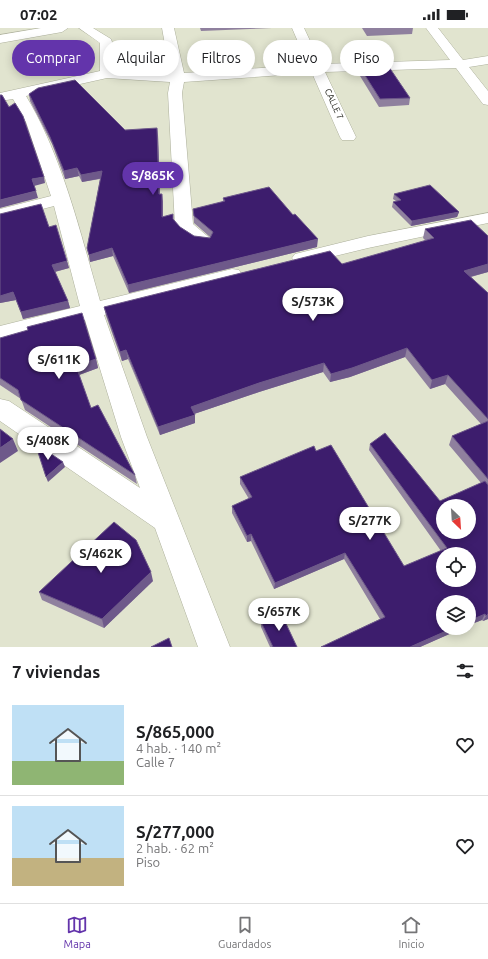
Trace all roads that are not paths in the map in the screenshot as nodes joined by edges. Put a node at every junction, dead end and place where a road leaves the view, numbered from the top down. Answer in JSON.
{"nodes":[{"id":1,"x":62,"y":28,"type":"edge"},
{"id":2,"x":85,"y":28,"type":"edge"},
{"id":3,"x":168,"y":28,"type":"edge"},
{"id":4,"x":298,"y":28,"type":"edge"},
{"id":5,"x":432,"y":28,"type":"edge"},
{"id":6,"x":0,"y":39,"type":"edge"},
{"id":7,"x":103,"y":40,"type":"edge"},
{"id":8,"x":304,"y":40,"type":"edge"},
{"id":9,"x":488,"y":60,"type":"edge"},
{"id":10,"x":461,"y":64,"type":"junction"},
{"id":11,"x":332,"y":68,"type":"edge"},
{"id":12,"x":263,"y":72,"type":"edge"},
{"id":13,"x":103,"y":75,"type":"edge"},
{"id":14,"x":142,"y":76,"type":"edge"},
{"id":15,"x":321,"y":76,"type":"edge"},
{"id":16,"x":178,"y":78,"type":"junction"},
{"id":17,"x":9,"y":95,"type":"edge"},
{"id":18,"x":488,"y":101,"type":"edge"},
{"id":19,"x":348,"y":137,"type":"dead end"},
{"id":20,"x":61,"y":199,"type":"junction"},
{"id":21,"x":0,"y":215,"type":"edge"},
{"id":22,"x":486,"y":221,"type":"edge"},
{"id":23,"x":203,"y":240,"type":"edge"},
{"id":24,"x":281,"y":263,"type":"edge"},
{"id":25,"x":252,"y":271,"type":"edge"},
{"id":26,"x":92,"y":310,"type":"junction"},
{"id":27,"x":0,"y":334,"type":"edge"},
{"id":28,"x":0,"y":408,"type":"edge"},
{"id":29,"x":166,"y":520,"type":"junction"},
{"id":30,"x":214,"y":647,"type":"edge"}],
"edges":[{"from":1,"to":6,"type":"street"},
{"from":2,"to":7,"type":"street"},
{"from":3,"to":16,"type":"street"},
{"from":4,"to":8,"type":"street","name":"CALLE 7"},
{"from":5,"to":10,"type":"street"},
{"from":9,"to":10,"type":"street"},
{"from":10,"to":11,"type":"street"},
{"from":10,"to":18,"type":"street"},
{"from":12,"to":16,"type":"street"},
{"from":13,"to":17,"type":"street"},
{"from":14,"to":16,"type":"street"},
{"from":15,"to":19,"type":"street","name":"CALLE 7"},
{"from":16,"to":23,"type":"street"},
{"from":17,"to":20,"type":"street"},
{"from":20,"to":21,"type":"street"},
{"from":20,"to":26,"type":"street"},
{"from":22,"to":24,"type":"street"},
{"from":25,"to":26,"type":"street"},
{"from":26,"to":27,"type":"street"},
{"from":26,"to":29,"type":"street"},
{"from":28,"to":29,"type":"street"},
{"from":29,"to":30,"type":"street"}]}
